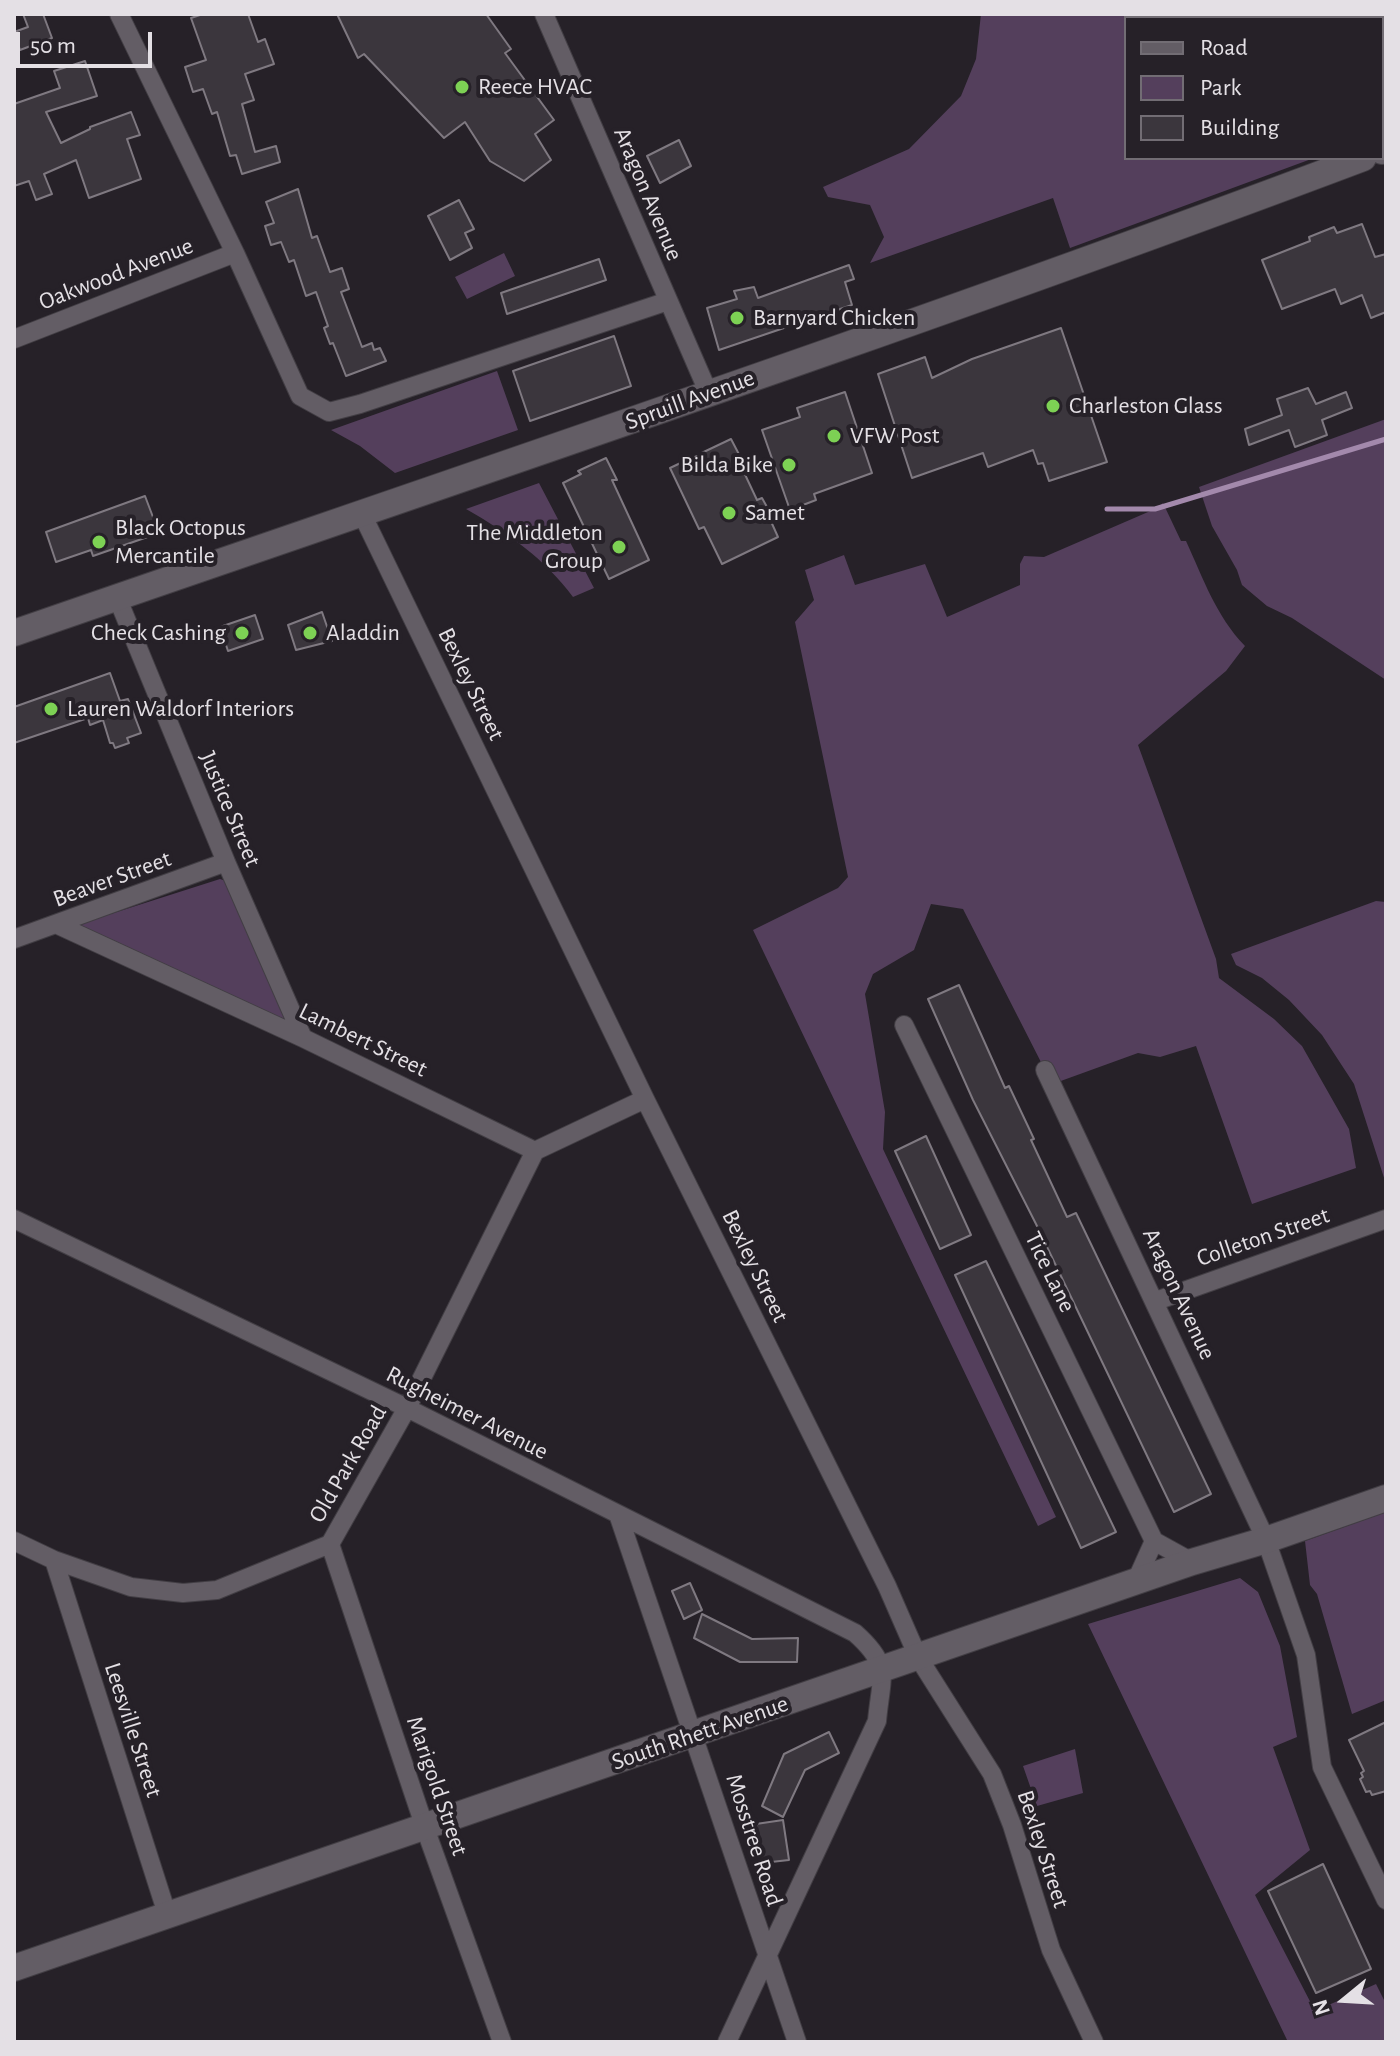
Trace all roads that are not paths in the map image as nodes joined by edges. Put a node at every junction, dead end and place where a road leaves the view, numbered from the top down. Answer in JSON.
{"nodes":[{"id":1,"x":119,"y":14,"type":"edge"},
{"id":2,"x":544,"y":14,"type":"edge"},
{"id":3,"x":1358,"y":160,"type":"edge"},
{"id":4,"x":235,"y":253,"type":"junction"},
{"id":5,"x":668,"y":301,"type":"junction"},
{"id":6,"x":14,"y":339,"type":"edge"},
{"id":7,"x":709,"y":394,"type":"junction"},
{"id":8,"x":362,"y":514,"type":"junction"},
{"id":9,"x":117,"y":597,"type":"junction"},
{"id":10,"x":14,"y":633,"type":"edge"},
{"id":11,"x":226,"y":862,"type":"junction"},
{"id":12,"x":58,"y":925,"type":"junction"},
{"id":13,"x":14,"y":939,"type":"edge"},
{"id":14,"x":904,"y":1025,"type":"dead end"},
{"id":15,"x":303,"y":1038,"type":"junction"},
{"id":16,"x":1045,"y":1070,"type":"dead end"},
{"id":17,"x":645,"y":1099,"type":"junction"},
{"id":18,"x":535,"y":1151,"type":"junction"},
{"id":19,"x":14,"y":1219,"type":"edge"},
{"id":20,"x":1386,"y":1219,"type":"edge"},
{"id":21,"x":1156,"y":1301,"type":"junction"},
{"id":22,"x":407,"y":1408,"type":"junction"},
{"id":23,"x":1386,"y":1498,"type":"edge"},
{"id":24,"x":619,"y":1517,"type":"junction"},
{"id":25,"x":1266,"y":1540,"type":"junction"},
{"id":26,"x":14,"y":1541,"type":"edge"},
{"id":27,"x":1154,"y":1541,"type":"junction"},
{"id":28,"x":330,"y":1544,"type":"junction"},
{"id":29,"x":54,"y":1560,"type":"junction"},
{"id":30,"x":1192,"y":1562,"type":"junction"},
{"id":31,"x":1136,"y":1581,"type":"junction"},
{"id":32,"x":918,"y":1657,"type":"junction"},
{"id":33,"x":883,"y":1669,"type":"junction"},
{"id":34,"x":695,"y":1735,"type":"junction"},
{"id":35,"x":425,"y":1828,"type":"junction"},
{"id":36,"x":1386,"y":1900,"type":"edge"},
{"id":37,"x":167,"y":1914,"type":"junction"},
{"id":38,"x":768,"y":1959,"type":"junction"},
{"id":39,"x":14,"y":1968,"type":"edge"},
{"id":40,"x":502,"y":2042,"type":"edge"},
{"id":41,"x":727,"y":2042,"type":"edge"},
{"id":42,"x":797,"y":2042,"type":"edge"},
{"id":43,"x":1094,"y":2042,"type":"edge"}],
"edges":[{"from":1,"to":4,"type":"street"},
{"from":2,"to":5,"type":"street","name":"Aragon Avenue"},
{"from":3,"to":7,"type":"street","name":"Spruill Avenue"},
{"from":4,"to":5,"type":"street"},
{"from":4,"to":6,"type":"street","name":"Oakwood Avenue"},
{"from":5,"to":7,"type":"street","name":"Aragon Avenue"},
{"from":7,"to":8,"type":"street","name":"Spruill Avenue"},
{"from":8,"to":9,"type":"street","name":"Spruill Avenue"},
{"from":8,"to":17,"type":"street","name":"Bexley Street"},
{"from":9,"to":10,"type":"street","name":"Spruill Avenue"},
{"from":9,"to":11,"type":"street","name":"Justice Street"},
{"from":11,"to":12,"type":"street","name":"Beaver Street"},
{"from":11,"to":15,"type":"street","name":"Justice Street"},
{"from":12,"to":13,"type":"street","name":"Beaver Street"},
{"from":12,"to":15,"type":"street","name":"Lambert Street"},
{"from":14,"to":27,"type":"street","name":"Tice Lane"},
{"from":15,"to":18,"type":"street","name":"Lambert Street"},
{"from":16,"to":21,"type":"street","name":"Aragon Avenue"},
{"from":17,"to":18,"type":"street"},
{"from":17,"to":32,"type":"street","name":"Bexley Street"},
{"from":18,"to":22,"type":"street","name":"Old Park Road"},
{"from":19,"to":22,"type":"street","name":"Rugheimer Avenue"},
{"from":20,"to":21,"type":"street","name":"Colleton Street"},
{"from":21,"to":25,"type":"street","name":"Aragon Avenue"},
{"from":22,"to":24,"type":"street","name":"Rugheimer Avenue"},
{"from":22,"to":28,"type":"street","name":"Old Park Road"},
{"from":23,"to":25,"type":"street","name":"South Rhett Avenue"},
{"from":24,"to":33,"type":"street","name":"Rugheimer Avenue"},
{"from":24,"to":34,"type":"street","name":"Mosstree Road"},
{"from":25,"to":30,"type":"street","name":"South Rhett Avenue"},
{"from":25,"to":36,"type":"street","name":"Aragon Avenue"},
{"from":26,"to":29,"type":"street","name":"Old Park Road"},
{"from":27,"to":30,"type":"street"},
{"from":27,"to":31,"type":"street"},
{"from":28,"to":29,"type":"street","name":"Old Park Road"},
{"from":28,"to":35,"type":"street","name":"Marigold Street"},
{"from":29,"to":37,"type":"street","name":"Leesville Street"},
{"from":30,"to":31,"type":"street","name":"South Rhett Avenue"},
{"from":31,"to":32,"type":"street","name":"South Rhett Avenue"},
{"from":32,"to":33,"type":"street","name":"South Rhett Avenue"},
{"from":32,"to":43,"type":"street","name":"Bexley Street"},
{"from":33,"to":34,"type":"street","name":"South Rhett Avenue"},
{"from":33,"to":38,"type":"street"},
{"from":34,"to":35,"type":"street","name":"South Rhett Avenue"},
{"from":34,"to":38,"type":"street","name":"Mosstree Road"},
{"from":35,"to":37,"type":"street","name":"South Rhett Avenue"},
{"from":35,"to":40,"type":"street","name":"Marigold Street"},
{"from":37,"to":39,"type":"street","name":"South Rhett Avenue"},
{"from":38,"to":41,"type":"street"},
{"from":38,"to":42,"type":"street","name":"Mosstree Road"}]}
